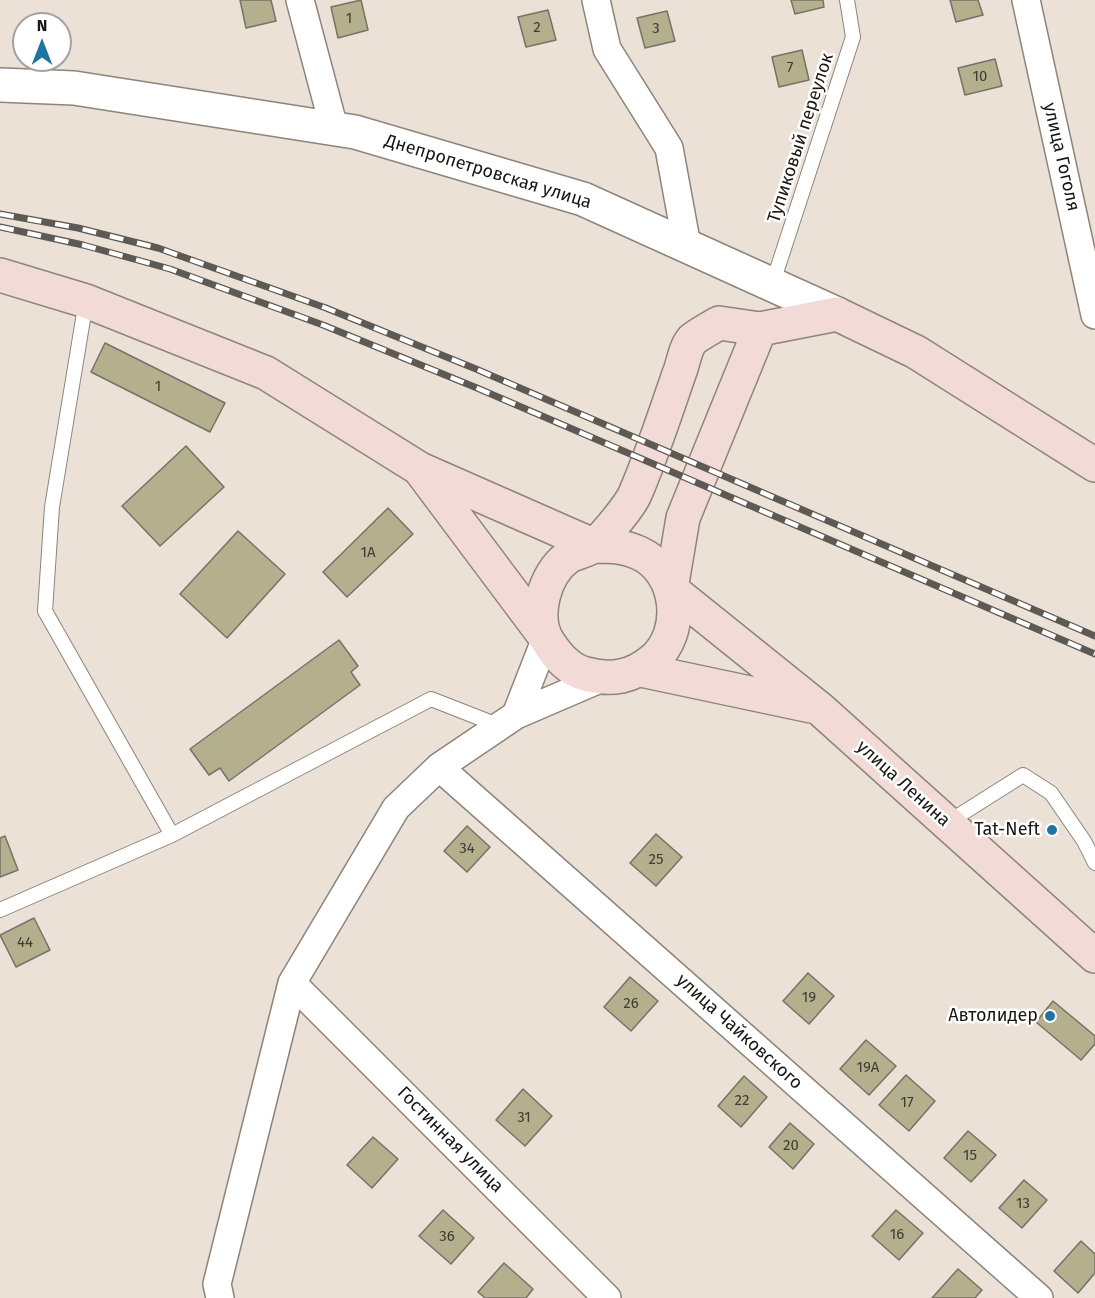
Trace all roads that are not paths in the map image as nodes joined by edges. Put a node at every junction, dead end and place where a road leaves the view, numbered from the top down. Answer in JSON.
{"nodes":[{"id":1,"x":300,"y":0,"type":"edge"},
{"id":2,"x":596,"y":0,"type":"edge"},
{"id":3,"x":847,"y":0,"type":"edge"},
{"id":4,"x":1026,"y":0,"type":"edge"},
{"id":5,"x":0,"y":85,"type":"edge"},
{"id":6,"x":334,"y":128,"type":"junction"},
{"id":7,"x":687,"y":246,"type":"junction"},
{"id":8,"x":0,"y":275,"type":"edge"},
{"id":9,"x":772,"y":285,"type":"junction"},
{"id":10,"x":86,"y":301,"type":"junction"},
{"id":11,"x":837,"y":314,"type":"junction"},
{"id":12,"x":1095,"y":315,"type":"edge"},
{"id":13,"x":760,"y":328,"type":"junction"},
{"id":14,"x":1095,"y":465,"type":"edge"},
{"id":15,"x":420,"y":469,"type":"junction"},
{"id":16,"x":595,"y":546,"type":"junction"},
{"id":17,"x":671,"y":589,"type":"junction"},
{"id":18,"x":546,"y":638,"type":"junction"},
{"id":19,"x":641,"y":670,"type":"junction"},
{"id":20,"x":602,"y":678,"type":"junction"},
{"id":21,"x":819,"y":708,"type":"junction"},
{"id":22,"x":508,"y":720,"type":"junction"},
{"id":23,"x":439,"y":766,"type":"junction"},
{"id":24,"x":947,"y":823,"type":"junction"},
{"id":25,"x":172,"y":835,"type":"junction"},
{"id":26,"x":1095,"y":863,"type":"edge"},
{"id":27,"x":0,"y":910,"type":"edge"},
{"id":28,"x":1095,"y":956,"type":"edge"},
{"id":29,"x":292,"y":983,"type":"junction"},
{"id":30,"x":219,"y":1298,"type":"edge"},
{"id":31,"x":607,"y":1298,"type":"edge"},
{"id":32,"x":1039,"y":1298,"type":"edge"}],
"edges":[{"from":1,"to":6,"type":"street"},
{"from":2,"to":7,"type":"street"},
{"from":3,"to":9,"type":"lane","name":"Тупиковый переулок"},
{"from":4,"to":12,"type":"street","name":"улица Гоголя"},
{"from":5,"to":6,"type":"street","name":"Днепропетровская улица"},
{"from":6,"to":7,"type":"street","name":"Днепропетровская улица"},
{"from":7,"to":9,"type":"street","name":"Днепропетровская улица"},
{"from":8,"to":10,"type":"main road"},
{"from":9,"to":11,"type":"street","name":"Днепропетровская улица"},
{"from":10,"to":15,"type":"main road"},
{"from":10,"to":25,"type":"lane"},
{"from":11,"to":13,"type":"main road"},
{"from":11,"to":14,"type":"main road","name":"Днепропетровская улица"},
{"from":13,"to":16,"type":"main road"},
{"from":13,"to":17,"type":"main road"},
{"from":15,"to":16,"type":"main road"},
{"from":15,"to":18,"type":"main road"},
{"from":16,"to":17,"type":"main road"},
{"from":16,"to":18,"type":"main road"},
{"from":17,"to":19,"type":"main road"},
{"from":17,"to":21,"type":"main road","name":"улица Ленина"},
{"from":18,"to":20,"type":"main road"},
{"from":18,"to":22,"type":"street"},
{"from":19,"to":20,"type":"main road"},
{"from":19,"to":21,"type":"main road"},
{"from":20,"to":22,"type":"street"},
{"from":21,"to":24,"type":"main road","name":"улица Ленина"},
{"from":22,"to":23,"type":"street"},
{"from":22,"to":25,"type":"lane"},
{"from":23,"to":29,"type":"street"},
{"from":23,"to":32,"type":"street","name":"улица Чайковского"},
{"from":24,"to":26,"type":"lane"},
{"from":24,"to":28,"type":"main road","name":"улица Ленина"},
{"from":25,"to":27,"type":"lane"},
{"from":29,"to":30,"type":"street"},
{"from":29,"to":31,"type":"street","name":"Гостинная улица"}]}
